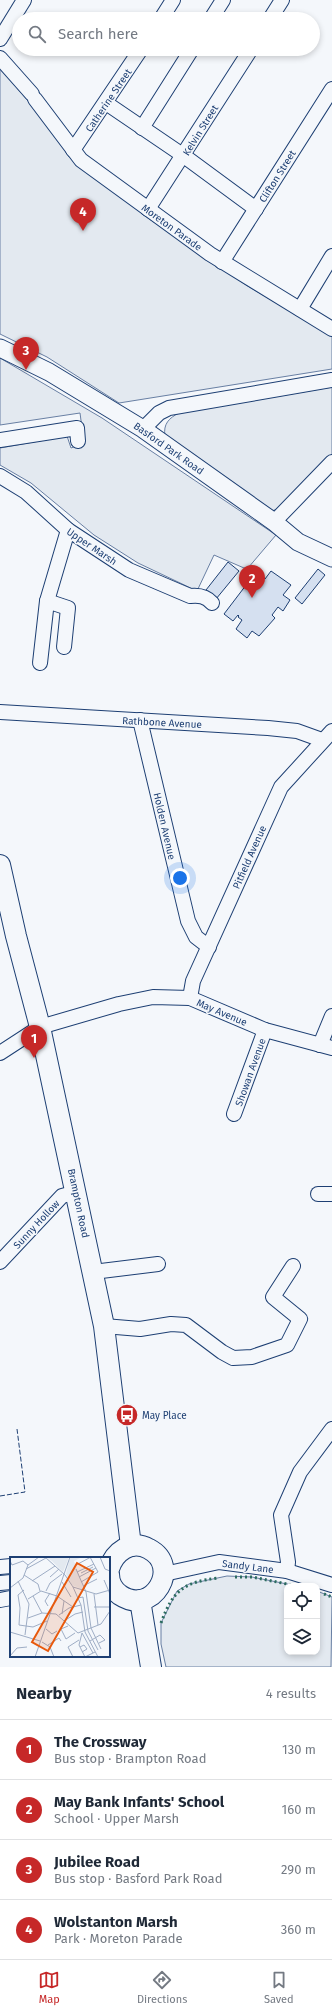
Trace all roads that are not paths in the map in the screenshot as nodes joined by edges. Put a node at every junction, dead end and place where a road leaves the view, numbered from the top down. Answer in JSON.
{"nodes":[{"id":1,"x":24,"y":0,"type":"edge"},
{"id":2,"x":173,"y":0,"type":"edge"},
{"id":3,"x":223,"y":0,"type":"edge"},
{"id":4,"x":282,"y":0,"type":"edge"},
{"id":5,"x":17,"y":12,"type":"edge"},
{"id":6,"x":165,"y":12,"type":"edge"},
{"id":7,"x":215,"y":12,"type":"edge"},
{"id":8,"x":274,"y":12,"type":"edge"},
{"id":9,"x":12,"y":20,"type":"edge"},
{"id":10,"x":0,"y":39,"type":"edge"},
{"id":11,"x":137,"y":56,"type":"edge"},
{"id":12,"x":188,"y":56,"type":"edge"},
{"id":13,"x":247,"y":56,"type":"edge"},
{"id":14,"x":0,"y":58,"type":"edge"},
{"id":15,"x":332,"y":90,"type":"edge"},
{"id":16,"x":106,"y":104,"type":"junction"},
{"id":17,"x":142,"y":128,"type":"junction"},
{"id":18,"x":73,"y":150,"type":"junction"},
{"id":19,"x":184,"y":156,"type":"junction"},
{"id":20,"x":148,"y":209,"type":"junction"},
{"id":21,"x":256,"y":209,"type":"junction"},
{"id":22,"x":332,"y":256,"type":"edge"},
{"id":23,"x":216,"y":258,"type":"junction"},
{"id":24,"x":300,"y":309,"type":"junction"},
{"id":25,"x":332,"y":329,"type":"edge"},
{"id":26,"x":0,"y":348,"type":"edge"},
{"id":27,"x":332,"y":380,"type":"edge"},
{"id":28,"x":143,"y":429,"type":"junction"},
{"id":29,"x":0,"y":440,"type":"edge"},
{"id":30,"x":78,"y":441,"type":"dead end"},
{"id":31,"x":332,"y":462,"type":"edge"},
{"id":32,"x":0,"y":476,"type":"edge"},
{"id":33,"x":274,"y":522,"type":"junction"},
{"id":34,"x":68,"y":530,"type":"junction"},
{"id":35,"x":331,"y":556,"type":"edge"},
{"id":36,"x":47,"y":601,"type":"junction"},
{"id":37,"x":212,"y":604,"type":"dead end"},
{"id":38,"x":64,"y":647,"type":"dead end"},
{"id":39,"x":40,"y":663,"type":"dead end"},
{"id":40,"x":0,"y":712,"type":"edge"},
{"id":41,"x":140,"y":720,"type":"junction"},
{"id":42,"x":327,"y":735,"type":"edge"},
{"id":43,"x":0,"y":865,"type":"edge"},
{"id":44,"x":209,"y":947,"type":"junction"},
{"id":45,"x":190,"y":998,"type":"junction"},
{"id":46,"x":332,"y":1016,"type":"edge"},
{"id":47,"x":40,"y":1027,"type":"junction"},
{"id":48,"x":265,"y":1030,"type":"junction"},
{"id":49,"x":326,"y":1047,"type":"edge"},
{"id":50,"x":0,"y":1053,"type":"edge"},
{"id":51,"x":234,"y":1114,"type":"dead end"},
{"id":52,"x":77,"y":1192,"type":"junction"},
{"id":53,"x":0,"y":1262,"type":"edge"},
{"id":54,"x":158,"y":1264,"type":"dead end"},
{"id":55,"x":293,"y":1266,"type":"dead end"},
{"id":56,"x":93,"y":1272,"type":"junction"},
{"id":57,"x":104,"y":1326,"type":"junction"},
{"id":58,"x":332,"y":1429,"type":"edge"},
{"id":59,"x":131,"y":1546,"type":"junction"},
{"id":60,"x":10,"y":1566,"type":"edge"},
{"id":61,"x":110,"y":1566,"type":"edge"},
{"id":62,"x":0,"y":1567,"type":"edge"},
{"id":63,"x":287,"y":1571,"type":"junction"},
{"id":64,"x":164,"y":1574,"type":"junction"},
{"id":65,"x":110,"y":1581,"type":"edge"},
{"id":66,"x":10,"y":1582,"type":"edge"},
{"id":67,"x":0,"y":1583,"type":"edge"},
{"id":68,"x":332,"y":1585,"type":"edge"},
{"id":69,"x":10,"y":1598,"type":"edge"},
{"id":70,"x":0,"y":1600,"type":"edge"},
{"id":71,"x":140,"y":1600,"type":"junction"},
{"id":72,"x":150,"y":1667,"type":"edge"}],
"edges":[{"from":1,"to":5,"type":"street"},
{"from":2,"to":6,"type":"street"},
{"from":3,"to":7,"type":"street"},
{"from":4,"to":8,"type":"street"},
{"from":9,"to":10,"type":"street"},
{"from":11,"to":16,"type":"street","name":"Catherine Street"},
{"from":12,"to":17,"type":"street"},
{"from":13,"to":19,"type":"street","name":"Kelvin Street"},
{"from":14,"to":18,"type":"street","name":"Moreton Parade"},
{"from":15,"to":21,"type":"street","name":"Clifton Street"},
{"from":16,"to":17,"type":"street"},
{"from":16,"to":18,"type":"street","name":"Catherine Street"},
{"from":17,"to":19,"type":"street"},
{"from":18,"to":20,"type":"street","name":"Moreton Parade"},
{"from":19,"to":20,"type":"street","name":"Kelvin Street"},
{"from":19,"to":21,"type":"street"},
{"from":20,"to":23,"type":"street","name":"Moreton Parade"},
{"from":21,"to":23,"type":"street","name":"Clifton Street"},
{"from":22,"to":24,"type":"street"},
{"from":23,"to":24,"type":"street","name":"Moreton Parade"},
{"from":24,"to":25,"type":"street","name":"Moreton Parade"},
{"from":26,"to":28,"type":"main road","name":"Basford Park Road"},
{"from":27,"to":28,"type":"street"},
{"from":28,"to":33,"type":"main road","name":"Basford Park Road"},
{"from":29,"to":30,"type":"street"},
{"from":31,"to":33,"type":"street"},
{"from":32,"to":34,"type":"street","name":"Upper Marsh"},
{"from":33,"to":35,"type":"main road","name":"Basford Park Road"},
{"from":34,"to":36,"type":"street"},
{"from":34,"to":37,"type":"street","name":"Upper Marsh"},
{"from":36,"to":38,"type":"street"},
{"from":36,"to":39,"type":"street"},
{"from":40,"to":41,"type":"street","name":"Rathbone Avenue"},
{"from":41,"to":42,"type":"street","name":"Rathbone Avenue"},
{"from":41,"to":44,"type":"street","name":"Holden Avenue"},
{"from":42,"to":44,"type":"street","name":"Pitfield Avenue"},
{"from":43,"to":47,"type":"highway","name":"Brampton Road"},
{"from":44,"to":45,"type":"street","name":"Pitfield Avenue"},
{"from":45,"to":47,"type":"street","name":"May Avenue"},
{"from":45,"to":48,"type":"street","name":"May Avenue"},
{"from":46,"to":49,"type":"street"},
{"from":47,"to":50,"type":"street","name":"May Avenue"},
{"from":47,"to":52,"type":"highway","name":"Brampton Road"},
{"from":48,"to":49,"type":"street","name":"May Avenue"},
{"from":48,"to":51,"type":"street","name":"Showan Avenue"},
{"from":52,"to":53,"type":"street","name":"Sunny Hollow"},
{"from":52,"to":56,"type":"highway","name":"Brampton Road"},
{"from":54,"to":56,"type":"street"},
{"from":55,"to":57,"type":"street"},
{"from":56,"to":57,"type":"highway","name":"Brampton Road"},
{"from":57,"to":59,"type":"highway","name":"Brampton Road"},
{"from":58,"to":63,"type":"street"},
{"from":59,"to":61,"type":"highway"},
{"from":59,"to":64,"type":"highway"},
{"from":60,"to":62,"type":"street"},
{"from":63,"to":64,"type":"street","name":"Sandy Lane"},
{"from":63,"to":68,"type":"street","name":"Sandy Lane"},
{"from":64,"to":71,"type":"highway"},
{"from":65,"to":71,"type":"highway"},
{"from":66,"to":67,"type":"street"},
{"from":69,"to":70,"type":"street"},
{"from":71,"to":72,"type":"highway"}]}
